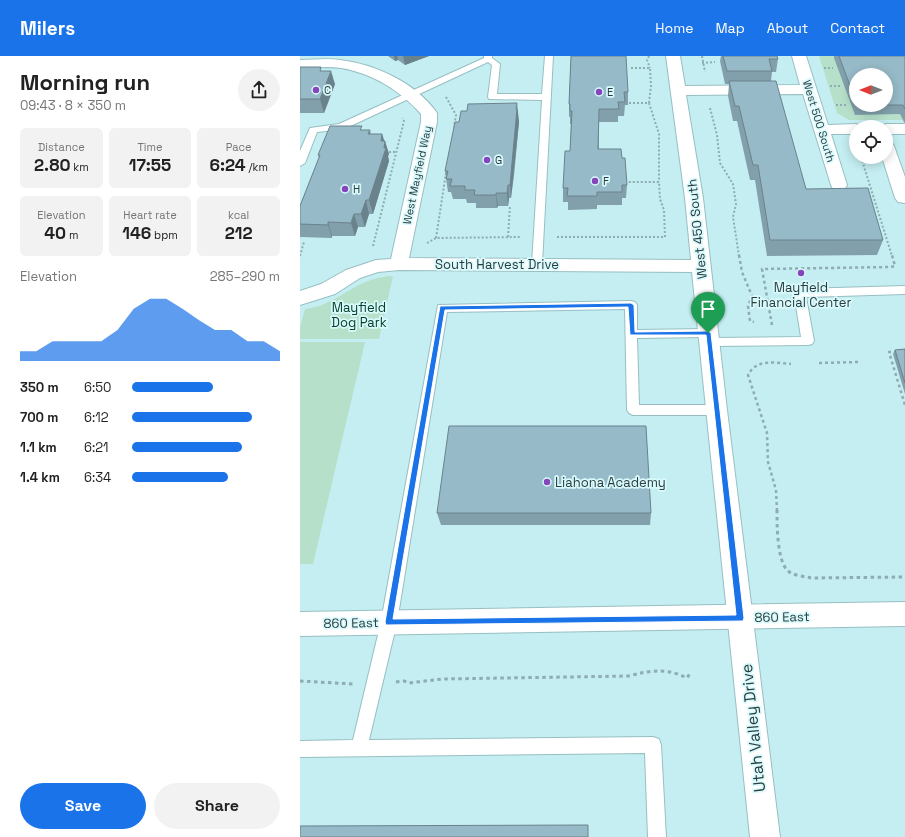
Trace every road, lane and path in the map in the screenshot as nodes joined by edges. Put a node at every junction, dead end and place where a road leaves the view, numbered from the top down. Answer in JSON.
{"nodes":[{"id":1,"x":549,"y":56,"type":"edge"},
{"id":2,"x":648,"y":56,"type":"edge"},
{"id":3,"x":673,"y":56,"type":"edge"},
{"id":4,"x":799,"y":56,"type":"edge"},
{"id":5,"x":488,"y":58,"type":"edge"},
{"id":6,"x":702,"y":62,"type":"dead end"},
{"id":7,"x":715,"y":62,"type":"dead end"},
{"id":8,"x":300,"y":64,"type":"edge"},
{"id":9,"x":631,"y":68,"type":"dead end"},
{"id":10,"x":650,"y":68,"type":"junction"},
{"id":11,"x":826,"y":86,"type":"dead end"},
{"id":12,"x":840,"y":86,"type":"dead end"},
{"id":13,"x":810,"y":89,"type":"junction"},
{"id":14,"x":678,"y":91,"type":"junction"},
{"id":15,"x":708,"y":91,"type":"junction"},
{"id":16,"x":442,"y":93,"type":"dead end"},
{"id":17,"x":409,"y":94,"type":"junction"},
{"id":18,"x":546,"y":97,"type":"junction"},
{"id":19,"x":629,"y":103,"type":"edge"},
{"id":20,"x":648,"y":103,"type":"junction"},
{"id":21,"x":832,"y":106,"type":"dead end"},
{"id":22,"x":847,"y":106,"type":"dead end"},
{"id":23,"x":400,"y":115,"type":"dead end"},
{"id":24,"x":849,"y":129,"type":"edge"},
{"id":25,"x":893,"y":129,"type":"edge"},
{"id":26,"x":905,"y":129,"type":"edge"},
{"id":27,"x":453,"y":130,"type":"edge"},
{"id":28,"x":822,"y":130,"type":"junction"},
{"id":29,"x":384,"y":152,"type":"edge"},
{"id":30,"x":396,"y":152,"type":"junction"},
{"id":31,"x":300,"y":161,"type":"edge"},
{"id":32,"x":863,"y":164,"type":"edge"},
{"id":33,"x":892,"y":164,"type":"edge"},
{"id":34,"x":447,"y":168,"type":"edge"},
{"id":35,"x":628,"y":182,"type":"edge"},
{"id":36,"x":659,"y":182,"type":"junction"},
{"id":37,"x":839,"y":185,"type":"dead end"},
{"id":38,"x":904,"y":199,"type":"edge"},
{"id":39,"x":510,"y":206,"type":"dead end"},
{"id":40,"x":508,"y":237,"type":"junction"},
{"id":41,"x":524,"y":237,"type":"dead end"},
{"id":42,"x":551,"y":237,"type":"dead end"},
{"id":43,"x":436,"y":238,"type":"junction"},
{"id":44,"x":304,"y":242,"type":"edge"},
{"id":45,"x":421,"y":246,"type":"dead end"},
{"id":46,"x":372,"y":252,"type":"dead end"},
{"id":47,"x":300,"y":256,"type":"edge"},
{"id":48,"x":399,"y":264,"type":"junction"},
{"id":49,"x":537,"y":264,"type":"junction"},
{"id":50,"x":701,"y":266,"type":"junction"},
{"id":51,"x":905,"y":290,"type":"edge"},
{"id":52,"x":300,"y":298,"type":"edge"},
{"id":53,"x":757,"y":322,"type":"dead end"},
{"id":54,"x":765,"y":324,"type":"dead end"},
{"id":55,"x":632,"y":334,"type":"junction"},
{"id":56,"x":709,"y":337,"type":"junction"},
{"id":57,"x":900,"y":352,"type":"edge"},
{"id":58,"x":860,"y":362,"type":"dead end"},
{"id":59,"x":819,"y":363,"type":"dead end"},
{"id":60,"x":791,"y":364,"type":"dead end"},
{"id":61,"x":905,"y":405,"type":"edge"},
{"id":62,"x":716,"y":410,"type":"junction"},
{"id":63,"x":905,"y":577,"type":"edge"},
{"id":64,"x":905,"y":614,"type":"edge"},
{"id":65,"x":741,"y":618,"type":"junction"},
{"id":66,"x":389,"y":622,"type":"junction"},
{"id":67,"x":300,"y":624,"type":"edge"},
{"id":68,"x":691,"y":672,"type":"dead end"},
{"id":69,"x":300,"y":681,"type":"edge"},
{"id":70,"x":404,"y":681,"type":"dead end"},
{"id":71,"x":345,"y":685,"type":"dead end"},
{"id":72,"x":359,"y":748,"type":"junction"},
{"id":73,"x":300,"y":749,"type":"edge"},
{"id":74,"x":658,"y":837,"type":"edge"},
{"id":75,"x":765,"y":837,"type":"edge"}],
"edges":[{"from":1,"to":18,"type":"lane"},
{"from":2,"to":10,"type":"path"},
{"from":3,"to":14,"type":"street","name":"West 450 South"},
{"from":4,"to":13,"type":"street","name":"West 500 South"},
{"from":5,"to":17,"type":"lane"},
{"from":5,"to":18,"type":"lane"},
{"from":6,"to":7,"type":"path"},
{"from":8,"to":17,"type":"street","name":"West Mayfield Way"},
{"from":9,"to":10,"type":"path"},
{"from":10,"to":20,"type":"path"},
{"from":11,"to":12,"type":"path"},
{"from":13,"to":15,"type":"street"},
{"from":13,"to":28,"type":"street","name":"West 500 South"},
{"from":14,"to":15,"type":"street"},
{"from":14,"to":50,"type":"street","name":"West 450 South"},
{"from":15,"to":53,"type":"path"},
{"from":16,"to":27,"type":"path"},
{"from":17,"to":31,"type":"lane"},
{"from":17,"to":48,"type":"street","name":"West Mayfield Way"},
{"from":18,"to":49,"type":"lane"},
{"from":19,"to":20,"type":"path"},
{"from":20,"to":36,"type":"path"},
{"from":21,"to":22,"type":"path"},
{"from":23,"to":30,"type":"path"},
{"from":24,"to":28,"type":"street"},
{"from":25,"to":26,"type":"street"},
{"from":28,"to":37,"type":"street","name":"West 500 South"},
{"from":29,"to":30,"type":"path"},
{"from":30,"to":46,"type":"path"},
{"from":32,"to":54,"type":"path"},
{"from":33,"to":38,"type":"street"},
{"from":34,"to":43,"type":"path"},
{"from":35,"to":36,"type":"path"},
{"from":36,"to":42,"type":"path"},
{"from":39,"to":40,"type":"path"},
{"from":40,"to":41,"type":"path"},
{"from":40,"to":43,"type":"path"},
{"from":43,"to":45,"type":"path"},
{"from":44,"to":47,"type":"path"},
{"from":48,"to":49,"type":"street","name":"South Harvest Drive"},
{"from":48,"to":52,"type":"street","name":"South Harvest Drive"},
{"from":49,"to":50,"type":"street","name":"South Harvest Drive"},
{"from":50,"to":56,"type":"street","name":"West 450 South"},
{"from":51,"to":56,"type":"lane"},
{"from":55,"to":56,"type":"lane"},
{"from":55,"to":62,"type":"lane"},
{"from":55,"to":66,"type":"lane"},
{"from":56,"to":62,"type":"street","name":"West 450 South"},
{"from":57,"to":61,"type":"path"},
{"from":58,"to":59,"type":"path"},
{"from":60,"to":63,"type":"path"},
{"from":62,"to":65,"type":"street","name":"West 450 South"},
{"from":64,"to":65,"type":"street","name":"860 East"},
{"from":65,"to":66,"type":"street","name":"860 East"},
{"from":65,"to":75,"type":"street","name":"Utah Valley Drive"},
{"from":66,"to":67,"type":"street","name":"860 East"},
{"from":66,"to":72,"type":"lane"},
{"from":68,"to":70,"type":"path"},
{"from":69,"to":71,"type":"path"},
{"from":72,"to":73,"type":"lane"},
{"from":72,"to":74,"type":"lane"}]}
